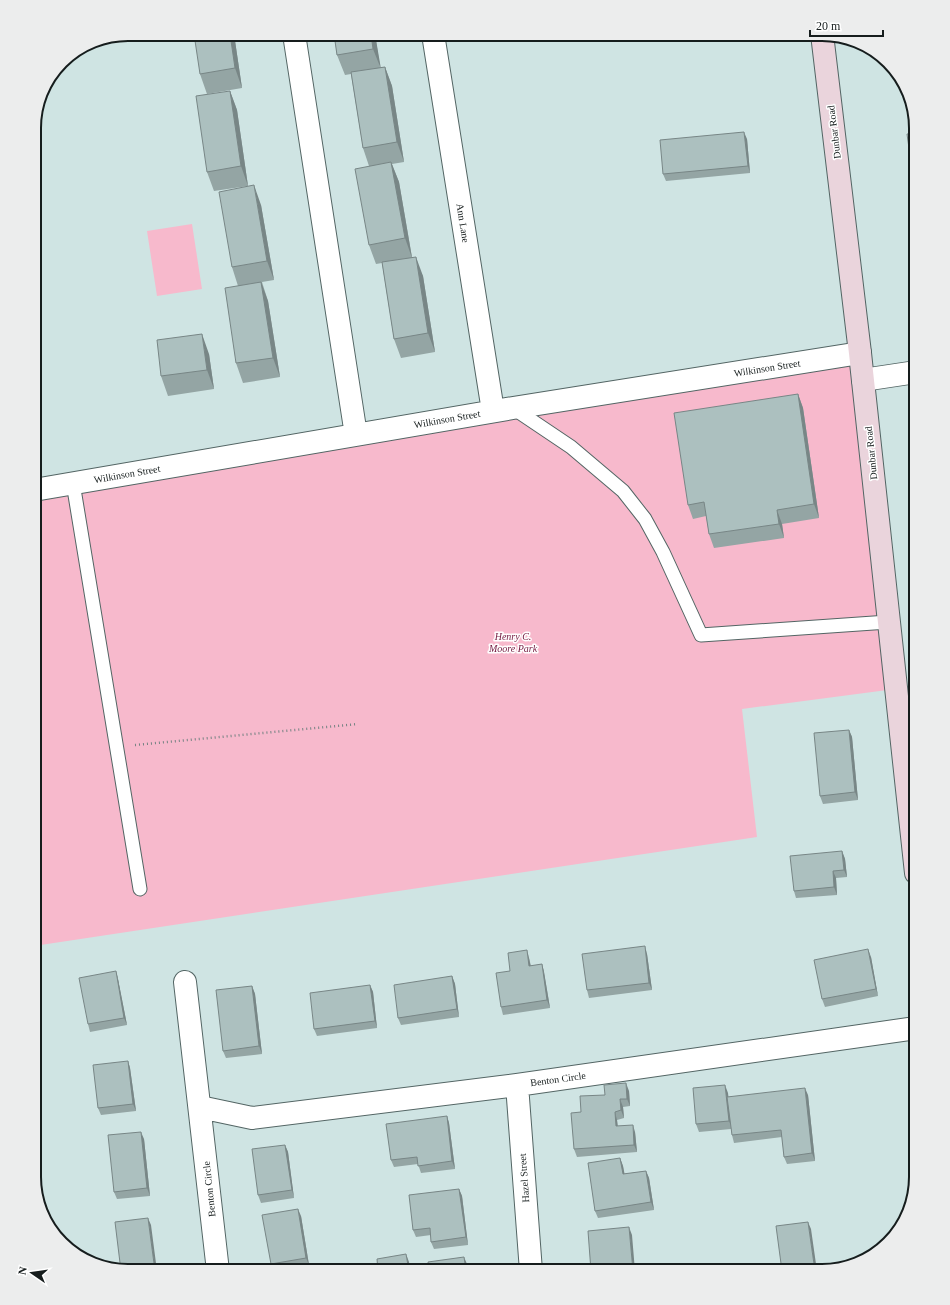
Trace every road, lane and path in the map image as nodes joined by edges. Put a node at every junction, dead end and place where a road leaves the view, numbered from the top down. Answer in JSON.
{"nodes":[{"id":1,"x":295,"y":41,"type":"edge"},
{"id":2,"x":434,"y":41,"type":"edge"},
{"id":3,"x":823,"y":41,"type":"edge"},
{"id":4,"x":860,"y":353,"type":"junction"},
{"id":5,"x":909,"y":373,"type":"edge"},
{"id":6,"x":863,"y":380,"type":"junction"},
{"id":7,"x":503,"y":410,"type":"junction"},
{"id":8,"x":356,"y":435,"type":"junction"},
{"id":9,"x":73,"y":483,"type":"junction"},
{"id":10,"x":41,"y":489,"type":"edge"},
{"id":11,"x":888,"y":622,"type":"junction"},
{"id":12,"x":358,"y":724,"type":"dead end"},
{"id":13,"x":117,"y":746,"type":"junction"},
{"id":14,"x":909,"y":810,"type":"edge"},
{"id":15,"x":140,"y":889,"type":"dead end"},
{"id":16,"x":185,"y":982,"type":"dead end"},
{"id":17,"x":909,"y":1029,"type":"edge"},
{"id":18,"x":517,"y":1084,"type":"junction"},
{"id":19,"x":200,"y":1106,"type":"junction"},
{"id":20,"x":217,"y":1264,"type":"edge"},
{"id":21,"x":530,"y":1264,"type":"edge"}],
"edges":[{"from":1,"to":8,"type":"street"},
{"from":2,"to":7,"type":"street","name":"Ann Lane"},
{"from":3,"to":4,"type":"street","name":"Dunbar Road"},
{"from":4,"to":6,"type":"street","name":"Dunbar Road"},
{"from":4,"to":7,"type":"street","name":"Wilkinson Street"},
{"from":5,"to":6,"type":"street"},
{"from":6,"to":11,"type":"street","name":"Dunbar Road"},
{"from":7,"to":8,"type":"street","name":"Wilkinson Street"},
{"from":7,"to":11,"type":"lane"},
{"from":8,"to":9,"type":"street","name":"Wilkinson Street"},
{"from":9,"to":10,"type":"street","name":"Wilkinson Street"},
{"from":9,"to":13,"type":"lane"},
{"from":11,"to":14,"type":"street","name":"Dunbar Road"},
{"from":12,"to":13,"type":"path"},
{"from":13,"to":15,"type":"lane"},
{"from":16,"to":19,"type":"street","name":"Benton Circle"},
{"from":17,"to":18,"type":"street","name":"Benton Circle"},
{"from":18,"to":19,"type":"street","name":"Benton Circle"},
{"from":18,"to":21,"type":"street","name":"Hazel Street"},
{"from":19,"to":20,"type":"street","name":"Benton Circle"}]}
